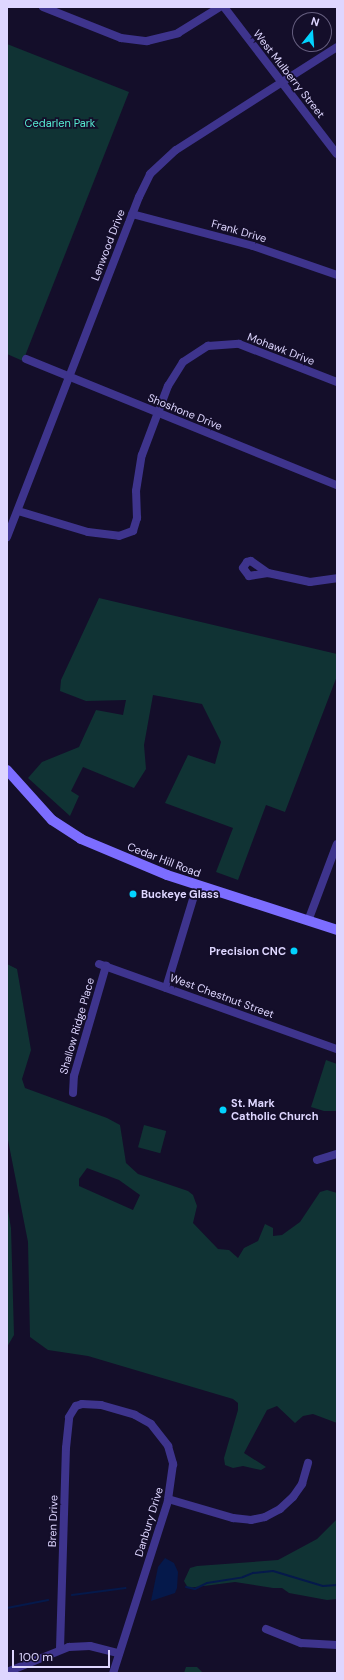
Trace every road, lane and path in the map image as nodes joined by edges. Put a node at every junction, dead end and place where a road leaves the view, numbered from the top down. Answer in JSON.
{"nodes":[{"id":1,"x":43,"y":7,"type":"edge"},
{"id":2,"x":220,"y":7,"type":"edge"},
{"id":3,"x":224,"y":7,"type":"edge"},
{"id":4,"x":337,"y":47,"type":"edge"},
{"id":5,"x":282,"y":82,"type":"junction"},
{"id":6,"x":337,"y":154,"type":"edge"},
{"id":7,"x":132,"y":214,"type":"junction"},
{"id":8,"x":337,"y":275,"type":"edge"},
{"id":9,"x":26,"y":359,"type":"dead end"},
{"id":10,"x":68,"y":377,"type":"junction"},
{"id":11,"x":337,"y":382,"type":"edge"},
{"id":12,"x":158,"y":413,"type":"junction"},
{"id":13,"x":337,"y":485,"type":"edge"},
{"id":14,"x":18,"y":511,"type":"junction"},
{"id":15,"x":7,"y":537,"type":"edge"},
{"id":16,"x":268,"y":573,"type":"dead end"},
{"id":17,"x":337,"y":578,"type":"edge"},
{"id":18,"x":7,"y":770,"type":"edge"},
{"id":19,"x":337,"y":844,"type":"edge"},
{"id":20,"x":197,"y":886,"type":"junction"},
{"id":21,"x":308,"y":921,"type":"junction"},
{"id":22,"x":337,"y":930,"type":"edge"},
{"id":23,"x":103,"y":965,"type":"joint"},
{"id":24,"x":166,"y":988,"type":"junction"},
{"id":25,"x":337,"y":1049,"type":"edge"},
{"id":26,"x":73,"y":1093,"type":"dead end"},
{"id":27,"x":337,"y":1154,"type":"edge"},
{"id":28,"x":317,"y":1160,"type":"dead end"},
{"id":29,"x":85,"y":1404,"type":"joint"},
{"id":30,"x":308,"y":1464,"type":"dead end"},
{"id":31,"x":168,"y":1499,"type":"junction"},
{"id":32,"x":266,"y":1629,"type":"dead end"},
{"id":33,"x":337,"y":1645,"type":"edge"},
{"id":34,"x":60,"y":1649,"type":"junction"},
{"id":35,"x":119,"y":1653,"type":"junction"},
{"id":36,"x":7,"y":1672,"type":"edge"},
{"id":37,"x":113,"y":1673,"type":"edge"}],
"edges":[{"from":1,"to":2,"type":"street"},
{"from":3,"to":5,"type":"street","name":"West Mulberry Street"},
{"from":4,"to":5,"type":"street","name":"Lenwood Drive"},
{"from":5,"to":6,"type":"street","name":"West Mulberry Street"},
{"from":5,"to":7,"type":"street","name":"Lenwood Drive"},
{"from":7,"to":8,"type":"street","name":"Frank Drive"},
{"from":7,"to":10,"type":"street","name":"Lenwood Drive"},
{"from":9,"to":10,"type":"street","name":"Shoshone Drive"},
{"from":10,"to":12,"type":"street","name":"Shoshone Drive"},
{"from":10,"to":14,"type":"street","name":"Lenwood Drive"},
{"from":11,"to":12,"type":"street","name":"Mohawk Drive"},
{"from":12,"to":13,"type":"street","name":"Shoshone Drive"},
{"from":12,"to":14,"type":"street","name":"Mohawk Drive"},
{"from":14,"to":15,"type":"street","name":"Lenwood Drive"},
{"from":16,"to":17,"type":"street"},
{"from":18,"to":20,"type":"main road","name":"Cedar Hill Road"},
{"from":19,"to":21,"type":"street"},
{"from":20,"to":21,"type":"main road","name":"Cedar Hill Road"},
{"from":20,"to":24,"type":"street"},
{"from":21,"to":22,"type":"main road","name":"Cedar Hill Road"},
{"from":23,"to":24,"type":"street","name":"West Chestnut Street"},
{"from":23,"to":26,"type":"street","name":"Shallow Ridge Place"},
{"from":24,"to":25,"type":"street","name":"West Chestnut Street"},
{"from":27,"to":28,"type":"street"},
{"from":29,"to":31,"type":"street","name":"Danbury Drive"},
{"from":29,"to":34,"type":"street","name":"Bren Drive"},
{"from":30,"to":31,"type":"street"},
{"from":31,"to":35,"type":"street","name":"Danbury Drive"},
{"from":32,"to":33,"type":"street"},
{"from":34,"to":35,"type":"street"},
{"from":34,"to":36,"type":"street"},
{"from":35,"to":37,"type":"street","name":"Danbury Drive"}]}
